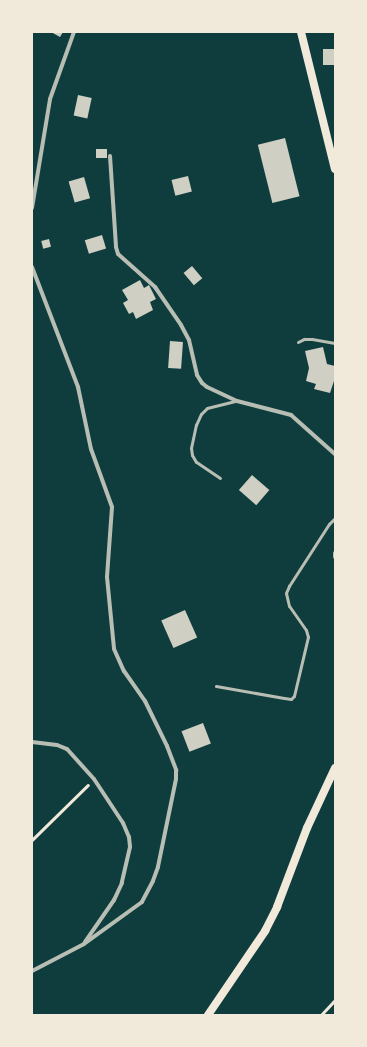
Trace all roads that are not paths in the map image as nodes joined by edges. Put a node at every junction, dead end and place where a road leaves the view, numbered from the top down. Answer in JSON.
{"nodes":[{"id":1,"x":74,"y":32,"type":"edge"},
{"id":2,"x":301,"y":32,"type":"edge"},
{"id":3,"x":110,"y":156,"type":"dead end"},
{"id":4,"x":335,"y":169,"type":"edge"},
{"id":5,"x":32,"y":208,"type":"edge"},
{"id":6,"x":32,"y":267,"type":"edge"},
{"id":7,"x":298,"y":342,"type":"dead end"},
{"id":8,"x":335,"y":343,"type":"edge"},
{"id":9,"x":237,"y":400,"type":"junction"},
{"id":10,"x":335,"y":454,"type":"edge"},
{"id":11,"x":220,"y":478,"type":"dead end"},
{"id":12,"x":335,"y":518,"type":"edge"},
{"id":13,"x":335,"y":554,"type":"edge"},
{"id":14,"x":335,"y":557,"type":"edge"},
{"id":15,"x":216,"y":686,"type":"dead end"},
{"id":16,"x":32,"y":742,"type":"edge"},
{"id":17,"x":335,"y":768,"type":"edge"},
{"id":18,"x":84,"y":944,"type":"junction"},
{"id":19,"x":32,"y":971,"type":"edge"},
{"id":20,"x":208,"y":1015,"type":"edge"}],
"edges":[{"from":1,"to":5,"type":"street"},
{"from":2,"to":4,"type":"main road"},
{"from":3,"to":9,"type":"street"},
{"from":6,"to":18,"type":"street"},
{"from":7,"to":8,"type":"lane"},
{"from":9,"to":10,"type":"street"},
{"from":9,"to":11,"type":"lane"},
{"from":12,"to":15,"type":"lane"},
{"from":13,"to":14,"type":"street"},
{"from":16,"to":18,"type":"street"},
{"from":17,"to":20,"type":"main road"},
{"from":18,"to":19,"type":"street"}]}
